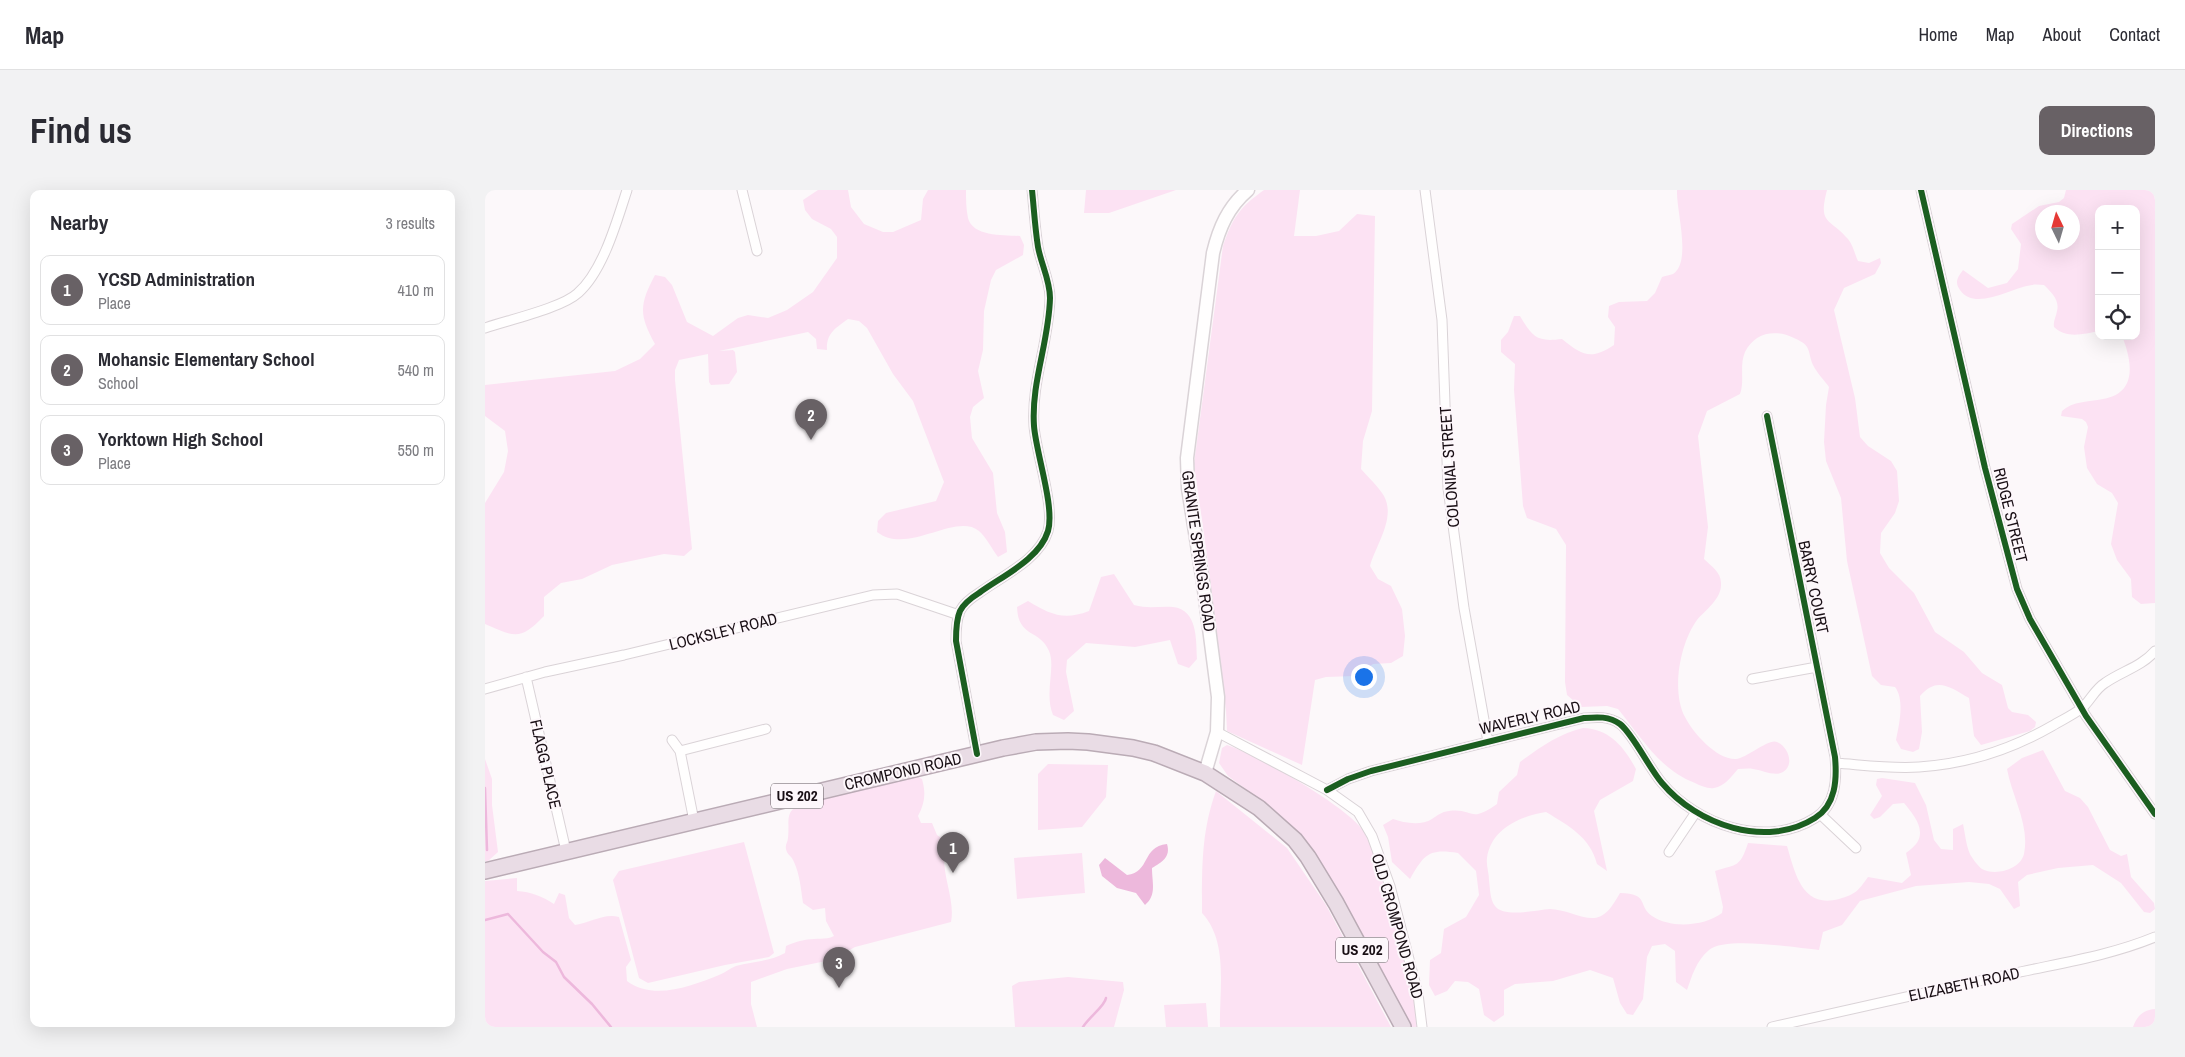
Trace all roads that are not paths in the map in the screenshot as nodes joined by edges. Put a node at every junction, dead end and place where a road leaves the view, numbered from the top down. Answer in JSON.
{"nodes":[{"id":1,"x":627,"y":190,"type":"edge"},
{"id":2,"x":742,"y":190,"type":"edge"},
{"id":3,"x":1032,"y":190,"type":"edge"},
{"id":4,"x":1248,"y":190,"type":"edge"},
{"id":5,"x":1425,"y":190,"type":"edge"},
{"id":6,"x":1921,"y":190,"type":"edge"},
{"id":7,"x":757,"y":250,"type":"dead end"},
{"id":8,"x":485,"y":328,"type":"edge"},
{"id":9,"x":1767,"y":416,"type":"dead end"},
{"id":10,"x":959,"y":615,"type":"junction"},
{"id":11,"x":2155,"y":651,"type":"edge"},
{"id":12,"x":1817,"y":667,"type":"junction"},
{"id":13,"x":526,"y":677,"type":"junction"},
{"id":14,"x":1752,"y":678,"type":"dead end"},
{"id":15,"x":485,"y":689,"type":"edge"},
{"id":16,"x":2082,"y":708,"type":"junction"},
{"id":17,"x":765,"y":729,"type":"dead end"},
{"id":18,"x":1217,"y":732,"type":"junction"},
{"id":19,"x":672,"y":740,"type":"dead end"},
{"id":20,"x":1488,"y":742,"type":"junction"},
{"id":21,"x":680,"y":750,"type":"junction"},
{"id":22,"x":977,"y":754,"type":"junction"},
{"id":23,"x":1836,"y":763,"type":"junction"},
{"id":24,"x":1205,"y":773,"type":"junction"},
{"id":25,"x":1327,"y":790,"type":"junction"},
{"id":26,"x":1696,"y":812,"type":"junction"},
{"id":27,"x":2155,"y":814,"type":"edge"},
{"id":28,"x":1821,"y":815,"type":"junction"},
{"id":29,"x":694,"y":821,"type":"junction"},
{"id":30,"x":1856,"y":848,"type":"dead end"},
{"id":31,"x":566,"y":851,"type":"junction"},
{"id":32,"x":1669,"y":852,"type":"dead end"},
{"id":33,"x":485,"y":871,"type":"edge"},
{"id":34,"x":2155,"y":937,"type":"edge"},
{"id":35,"x":1403,"y":1027,"type":"edge"},
{"id":36,"x":1423,"y":1027,"type":"edge"},
{"id":37,"x":1772,"y":1027,"type":"edge"}],
"edges":[{"from":1,"to":8,"type":"street"},
{"from":2,"to":7,"type":"street"},
{"from":3,"to":10,"type":"street"},
{"from":4,"to":18,"type":"street","name":"GRANITE SPRINGS ROAD"},
{"from":5,"to":20,"type":"street","name":"COLONIAL STREET"},
{"from":6,"to":16,"type":"street","name":"RIDGE STREET"},
{"from":9,"to":12,"type":"street","name":"BARRY COURT"},
{"from":10,"to":13,"type":"street","name":"LOCKSLEY ROAD"},
{"from":10,"to":22,"type":"street"},
{"from":11,"to":16,"type":"street"},
{"from":12,"to":14,"type":"street"},
{"from":12,"to":23,"type":"street","name":"BARRY COURT"},
{"from":13,"to":15,"type":"street","name":"LOCKSLEY ROAD"},
{"from":13,"to":31,"type":"street","name":"FLAGG PLACE"},
{"from":16,"to":23,"type":"street"},
{"from":16,"to":27,"type":"street","name":"RIDGE STREET"},
{"from":17,"to":21,"type":"street"},
{"from":18,"to":24,"type":"street","name":"GRANITE SPRINGS ROAD"},
{"from":18,"to":25,"type":"street","name":"OLD CROMPOND ROAD"},
{"from":19,"to":21,"type":"street"},
{"from":20,"to":25,"type":"street","name":"WAVERLY ROAD"},
{"from":20,"to":26,"type":"street","name":"WAVERLY ROAD"},
{"from":21,"to":29,"type":"street"},
{"from":22,"to":24,"type":"highway","name":"CROMPOND ROAD","number":"US 202"},
{"from":22,"to":29,"type":"highway","name":"CROMPOND ROAD","number":"US 202"},
{"from":23,"to":28,"type":"street"},
{"from":24,"to":35,"type":"highway","name":"CROMPOND ROAD","number":"US 202"},
{"from":25,"to":36,"type":"street","name":"OLD CROMPOND ROAD"},
{"from":26,"to":28,"type":"street","name":"WAVERLY ROAD"},
{"from":26,"to":32,"type":"street"},
{"from":28,"to":30,"type":"street"},
{"from":29,"to":31,"type":"highway","name":"CROMPOND ROAD","number":"US 202"},
{"from":31,"to":33,"type":"highway","name":"CROMPOND ROAD","number":"US 202"},
{"from":34,"to":37,"type":"street","name":"ELIZABETH ROAD"}]}
